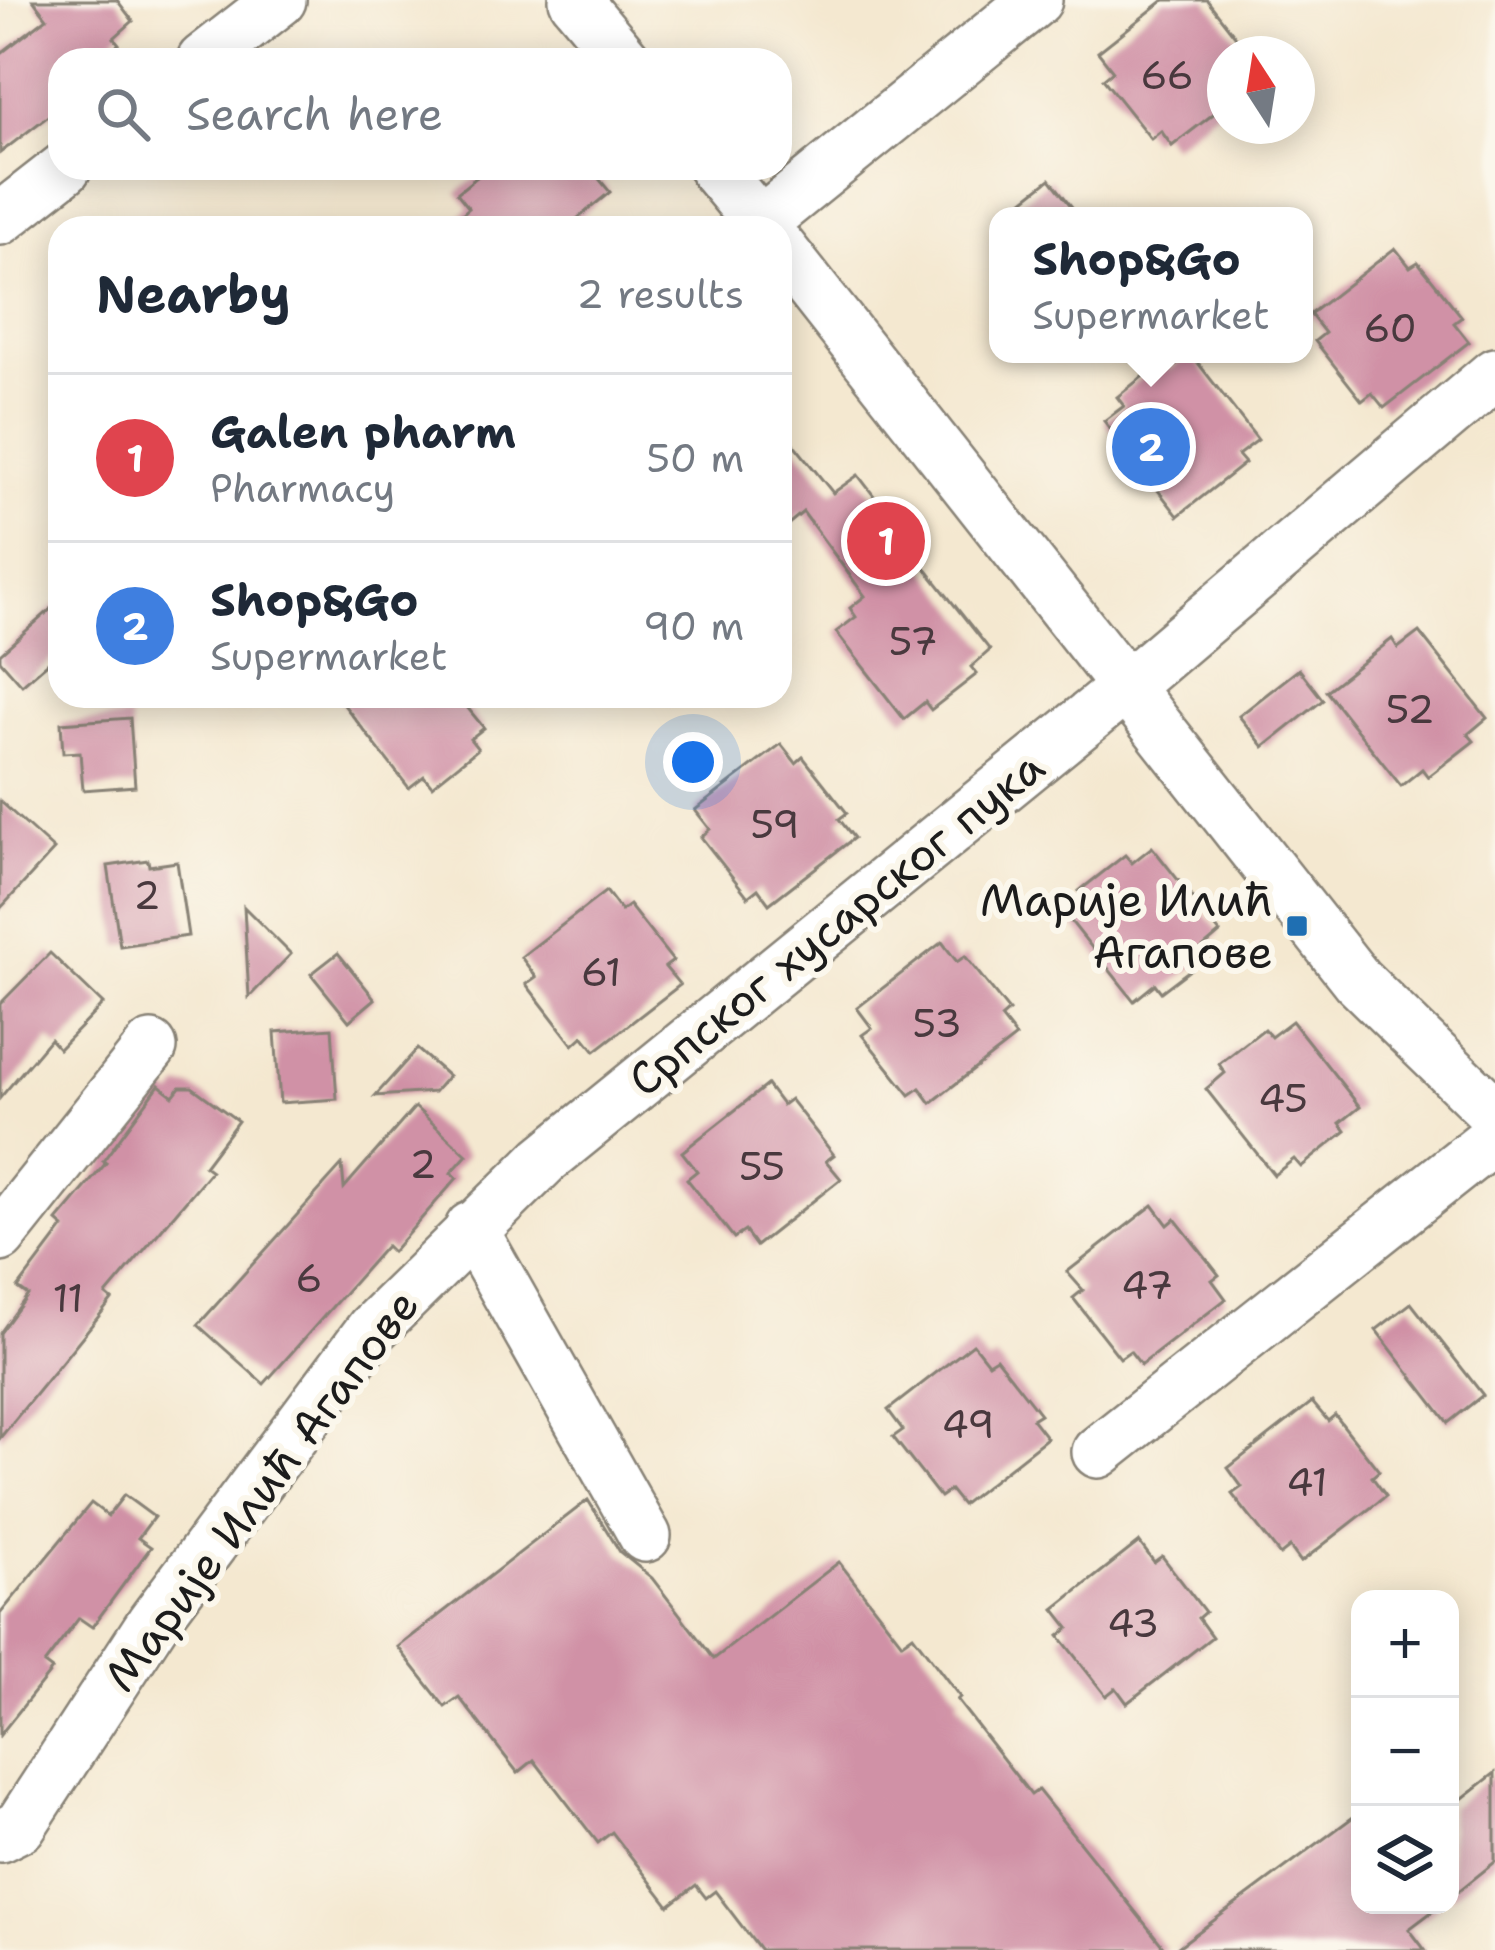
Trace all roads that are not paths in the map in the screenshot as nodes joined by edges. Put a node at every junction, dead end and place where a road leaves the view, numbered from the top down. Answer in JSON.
{"nodes":[{"id":1,"x":280,"y":0,"type":"edge"},
{"id":2,"x":575,"y":0,"type":"edge"},
{"id":3,"x":1036,"y":0,"type":"edge"},
{"id":4,"x":218,"y":48,"type":"edge"},
{"id":5,"x":615,"y":48,"type":"edge"},
{"id":6,"x":50,"y":180,"type":"edge"},
{"id":7,"x":724,"y":180,"type":"edge"},
{"id":8,"x":752,"y":216,"type":"edge"},
{"id":9,"x":784,"y":216,"type":"edge"},
{"id":10,"x":0,"y":219,"type":"edge"},
{"id":11,"x":792,"y":266,"type":"edge"},
{"id":12,"x":1495,"y":374,"type":"edge"},
{"id":13,"x":1127,"y":686,"type":"junction"},
{"id":14,"x":151,"y":1047,"type":"dead end"},
{"id":15,"x":1495,"y":1114,"type":"edge"},
{"id":16,"x":1495,"y":1137,"type":"edge"},
{"id":17,"x":544,"y":1160,"type":"joint"},
{"id":18,"x":471,"y":1228,"type":"junction"},
{"id":19,"x":0,"y":1236,"type":"edge"},
{"id":20,"x":1098,"y":1452,"type":"dead end"},
{"id":21,"x":645,"y":1536,"type":"dead end"},
{"id":22,"x":0,"y":1836,"type":"edge"}],
"edges":[{"from":1,"to":4,"type":"street"},
{"from":2,"to":5,"type":"street"},
{"from":3,"to":9,"type":"street"},
{"from":6,"to":10,"type":"street"},
{"from":7,"to":8,"type":"street"},
{"from":11,"to":13,"type":"street"},
{"from":12,"to":13,"type":"street","name":"Српског хусарског пука"},
{"from":13,"to":15,"type":"street"},
{"from":13,"to":17,"type":"street","name":"Српског хусарског пука"},
{"from":14,"to":19,"type":"street"},
{"from":16,"to":20,"type":"street"},
{"from":17,"to":18,"type":"street","name":"Марије Илић Агапове"},
{"from":18,"to":21,"type":"street"},
{"from":18,"to":22,"type":"street","name":"Марије Илић Агапове"}]}
